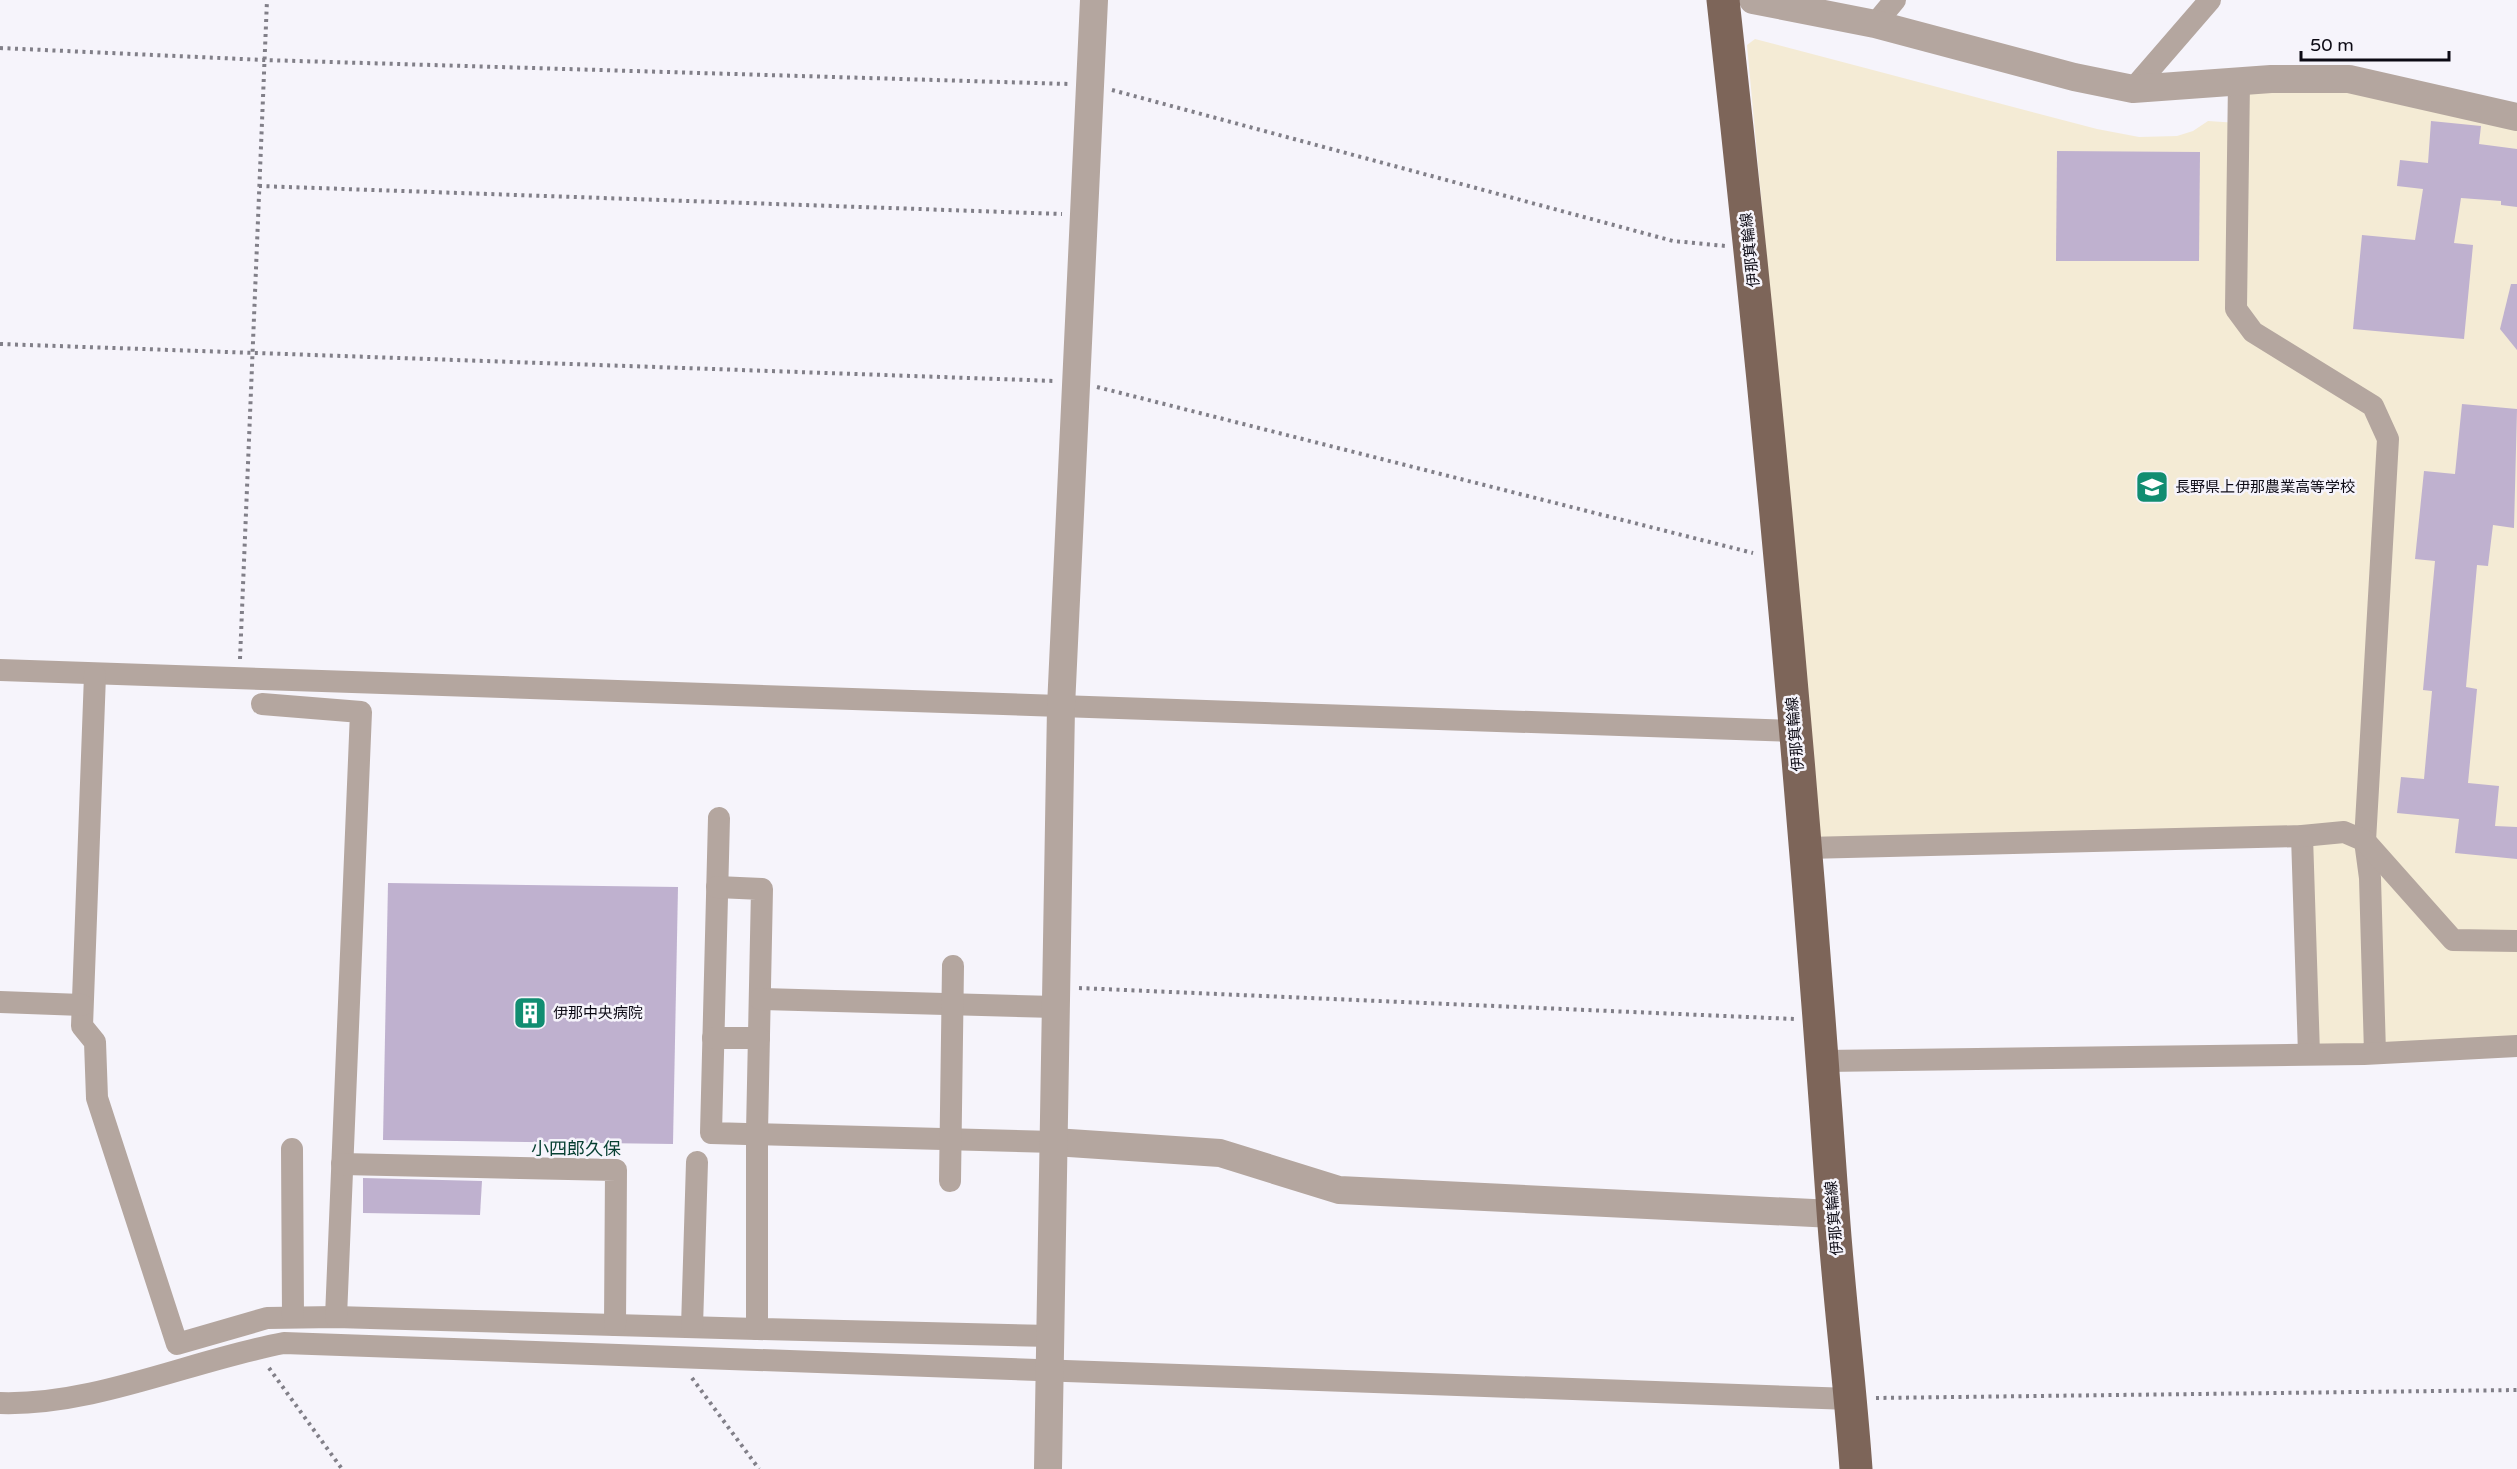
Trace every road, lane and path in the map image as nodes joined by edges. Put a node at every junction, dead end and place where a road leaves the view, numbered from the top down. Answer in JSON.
{"nodes":[{"id":1,"x":267,"y":0,"type":"edge"},
{"id":2,"x":1094,"y":0,"type":"edge"},
{"id":3,"x":1723,"y":0,"type":"edge"},
{"id":4,"x":1753,"y":0,"type":"edge"},
{"id":5,"x":1896,"y":0,"type":"edge"},
{"id":6,"x":2210,"y":0,"type":"edge"},
{"id":7,"x":1875,"y":24,"type":"junction"},
{"id":8,"x":0,"y":48,"type":"edge"},
{"id":9,"x":264,"y":60,"type":"junction"},
{"id":10,"x":2239,"y":81,"type":"junction"},
{"id":11,"x":1090,"y":84,"type":"junction"},
{"id":12,"x":2133,"y":88,"type":"junction"},
{"id":13,"x":2517,"y":117,"type":"edge"},
{"id":14,"x":260,"y":186,"type":"junction"},
{"id":15,"x":1083,"y":214,"type":"junction"},
{"id":16,"x":1750,"y":249,"type":"junction"},
{"id":17,"x":0,"y":344,"type":"edge"},
{"id":18,"x":253,"y":354,"type":"junction"},
{"id":19,"x":1077,"y":382,"type":"junction"},
{"id":20,"x":1780,"y":560,"type":"junction"},
{"id":21,"x":0,"y":670,"type":"edge"},
{"id":22,"x":95,"y":675,"type":"junction"},
{"id":23,"x":239,"y":678,"type":"junction"},
{"id":24,"x":262,"y":704,"type":"dead end"},
{"id":25,"x":1061,"y":707,"type":"junction"},
{"id":26,"x":1794,"y":731,"type":"junction"},
{"id":27,"x":719,"y":818,"type":"dead end"},
{"id":28,"x":2302,"y":836,"type":"junction"},
{"id":29,"x":2365,"y":841,"type":"junction"},
{"id":30,"x":1806,"y":848,"type":"junction"},
{"id":31,"x":717,"y":887,"type":"junction"},
{"id":32,"x":2517,"y":941,"type":"edge"},
{"id":33,"x":953,"y":966,"type":"dead end"},
{"id":34,"x":1055,"y":997,"type":"junction"},
{"id":35,"x":760,"y":999,"type":"junction"},
{"id":36,"x":0,"y":1002,"type":"edge"},
{"id":37,"x":953,"y":1004,"type":"junction"},
{"id":38,"x":82,"y":1005,"type":"junction"},
{"id":39,"x":1819,"y":1020,"type":"junction"},
{"id":40,"x":713,"y":1038,"type":"junction"},
{"id":41,"x":759,"y":1038,"type":"junction"},
{"id":42,"x":2517,"y":1046,"type":"edge"},
{"id":43,"x":2375,"y":1053,"type":"junction"},
{"id":44,"x":2309,"y":1054,"type":"junction"},
{"id":45,"x":1824,"y":1061,"type":"junction"},
{"id":46,"x":757,"y":1132,"type":"junction"},
{"id":47,"x":950,"y":1138,"type":"junction"},
{"id":48,"x":1054,"y":1142,"type":"junction"},
{"id":49,"x":292,"y":1149,"type":"dead end"},
{"id":50,"x":697,"y":1162,"type":"dead end"},
{"id":51,"x":342,"y":1164,"type":"junction"},
{"id":52,"x":950,"y":1181,"type":"dead end"},
{"id":53,"x":1833,"y":1214,"type":"junction"},
{"id":54,"x":293,"y":1317,"type":"junction"},
{"id":55,"x":336,"y":1317,"type":"junction"},
{"id":56,"x":615,"y":1324,"type":"junction"},
{"id":57,"x":692,"y":1327,"type":"junction"},
{"id":58,"x":757,"y":1329,"type":"junction"},
{"id":59,"x":1051,"y":1336,"type":"junction"},
{"id":60,"x":255,"y":1348,"type":"junction"},
{"id":61,"x":677,"y":1358,"type":"junction"},
{"id":62,"x":1050,"y":1371,"type":"junction"},
{"id":63,"x":2517,"y":1390,"type":"edge"},
{"id":64,"x":1851,"y":1399,"type":"junction"},
{"id":65,"x":0,"y":1403,"type":"edge"},
{"id":66,"x":342,"y":1469,"type":"edge"},
{"id":67,"x":759,"y":1469,"type":"edge"},
{"id":68,"x":1048,"y":1469,"type":"edge"},
{"id":69,"x":1856,"y":1469,"type":"edge"}],
"edges":[{"from":1,"to":9,"type":"path"},
{"from":2,"to":11,"type":"street"},
{"from":3,"to":16,"type":"main road","name":"伊那箕輪線"},
{"from":4,"to":7,"type":"street"},
{"from":5,"to":7,"type":"street"},
{"from":6,"to":12,"type":"street"},
{"from":7,"to":12,"type":"street"},
{"from":8,"to":9,"type":"path"},
{"from":9,"to":11,"type":"path"},
{"from":9,"to":14,"type":"path"},
{"from":10,"to":12,"type":"street"},
{"from":10,"to":13,"type":"street"},
{"from":10,"to":29,"type":"street"},
{"from":11,"to":15,"type":"street"},
{"from":11,"to":16,"type":"path"},
{"from":14,"to":15,"type":"path"},
{"from":14,"to":18,"type":"path"},
{"from":15,"to":19,"type":"street"},
{"from":16,"to":20,"type":"main road","name":"伊那箕輪線"},
{"from":17,"to":18,"type":"path"},
{"from":18,"to":19,"type":"path"},
{"from":18,"to":23,"type":"path"},
{"from":19,"to":20,"type":"path"},
{"from":19,"to":25,"type":"street"},
{"from":20,"to":26,"type":"main road","name":"伊那箕輪線"},
{"from":21,"to":22,"type":"street"},
{"from":22,"to":23,"type":"street"},
{"from":22,"to":38,"type":"street"},
{"from":23,"to":25,"type":"street"},
{"from":24,"to":51,"type":"street"},
{"from":25,"to":26,"type":"street"},
{"from":25,"to":34,"type":"street"},
{"from":26,"to":30,"type":"main road","name":"伊那箕輪線"},
{"from":27,"to":31,"type":"street"},
{"from":28,"to":29,"type":"street"},
{"from":28,"to":30,"type":"street"},
{"from":28,"to":44,"type":"street"},
{"from":29,"to":32,"type":"street"},
{"from":29,"to":43,"type":"street"},
{"from":30,"to":39,"type":"main road","name":"伊那箕輪線"},
{"from":31,"to":35,"type":"street"},
{"from":31,"to":40,"type":"street"},
{"from":33,"to":37,"type":"street"},
{"from":34,"to":37,"type":"street"},
{"from":34,"to":39,"type":"path"},
{"from":34,"to":48,"type":"street"},
{"from":35,"to":37,"type":"street"},
{"from":35,"to":41,"type":"street"},
{"from":36,"to":38,"type":"street"},
{"from":37,"to":47,"type":"street"},
{"from":38,"to":54,"type":"street"},
{"from":39,"to":45,"type":"main road","name":"伊那箕輪線"},
{"from":40,"to":41,"type":"street"},
{"from":40,"to":46,"type":"street"},
{"from":41,"to":46,"type":"street"},
{"from":42,"to":43,"type":"street"},
{"from":43,"to":44,"type":"street"},
{"from":44,"to":45,"type":"street"},
{"from":45,"to":53,"type":"main road","name":"伊那箕輪線"},
{"from":46,"to":47,"type":"street"},
{"from":46,"to":58,"type":"street"},
{"from":47,"to":48,"type":"street"},
{"from":47,"to":52,"type":"street"},
{"from":48,"to":53,"type":"street"},
{"from":48,"to":59,"type":"street"},
{"from":49,"to":54,"type":"street"},
{"from":50,"to":57,"type":"street"},
{"from":51,"to":55,"type":"street"},
{"from":51,"to":56,"type":"street"},
{"from":53,"to":64,"type":"main road","name":"伊那箕輪線"},
{"from":54,"to":55,"type":"street"},
{"from":55,"to":56,"type":"street"},
{"from":56,"to":57,"type":"street"},
{"from":57,"to":58,"type":"street"},
{"from":58,"to":59,"type":"street"},
{"from":59,"to":62,"type":"street"},
{"from":60,"to":61,"type":"street"},
{"from":60,"to":65,"type":"street"},
{"from":60,"to":66,"type":"path"},
{"from":61,"to":62,"type":"street"},
{"from":61,"to":67,"type":"path"},
{"from":62,"to":64,"type":"street"},
{"from":62,"to":68,"type":"street"},
{"from":63,"to":64,"type":"path"},
{"from":64,"to":69,"type":"main road","name":"伊那箕輪線"}]}
